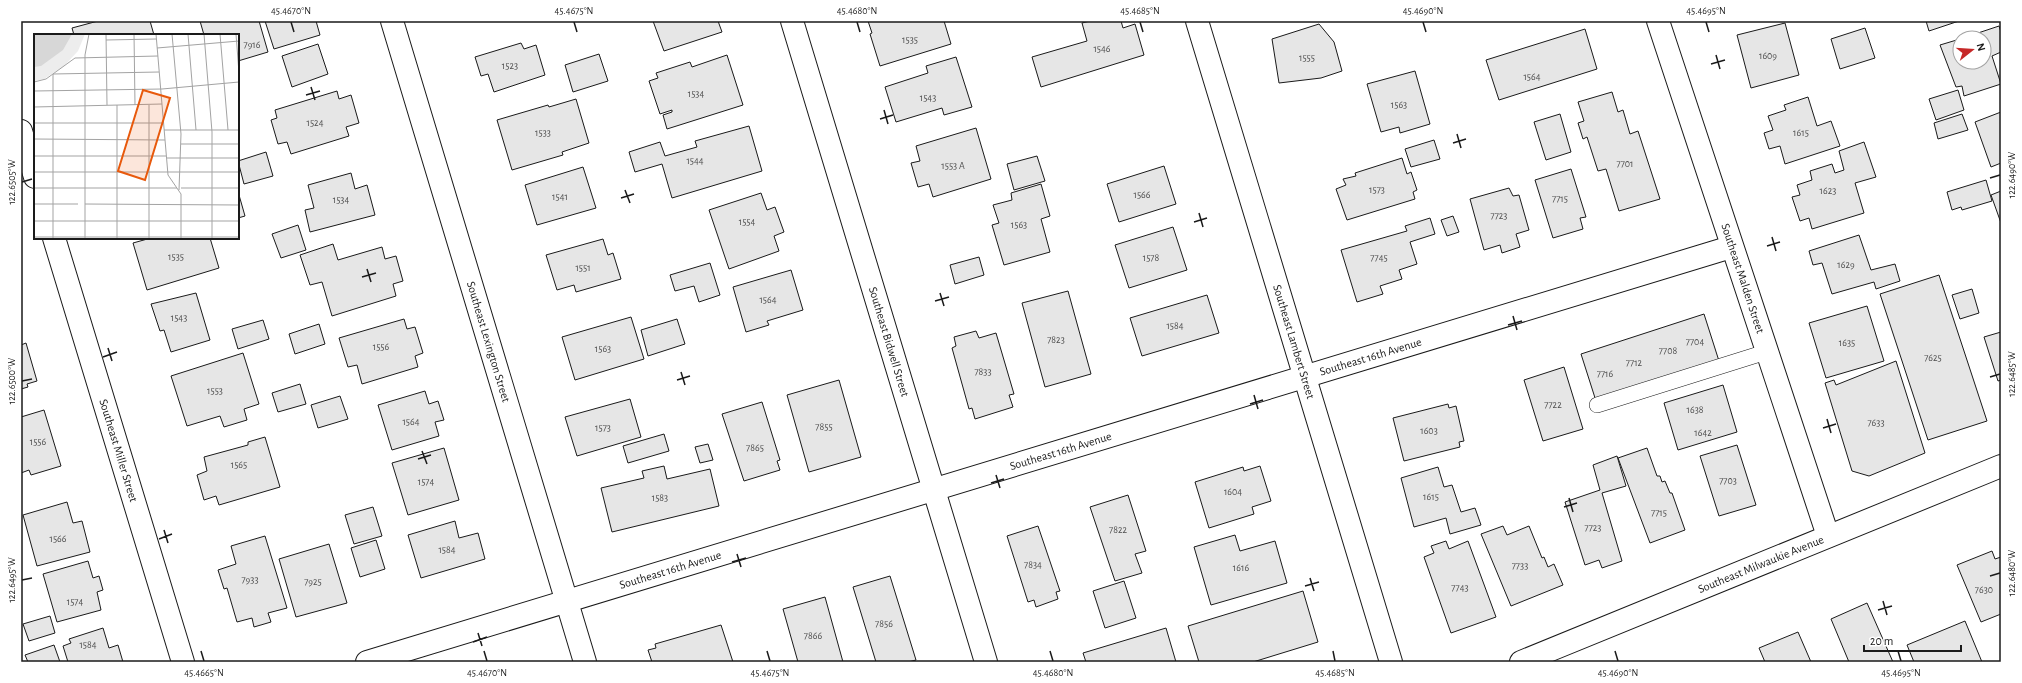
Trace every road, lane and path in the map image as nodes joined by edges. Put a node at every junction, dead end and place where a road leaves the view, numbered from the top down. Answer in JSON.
{"nodes":[{"id":1,"x":392,"y":21,"type":"edge"},
{"id":2,"x":792,"y":21,"type":"edge"},
{"id":3,"x":1197,"y":21,"type":"edge"},
{"id":4,"x":1658,"y":21,"type":"edge"},
{"id":5,"x":21,"y":131,"type":"edge"},
{"id":6,"x":34,"y":174,"type":"edge"},
{"id":7,"x":54,"y":239,"type":"edge"},
{"id":8,"x":1731,"y":247,"type":"junction"},
{"id":9,"x":1766,"y":352,"type":"junction"},
{"id":10,"x":1304,"y":377,"type":"junction"},
{"id":11,"x":1597,"y":405,"type":"dead end"},
{"id":12,"x":2001,"y":466,"type":"edge"},
{"id":13,"x":933,"y":490,"type":"junction"},
{"id":14,"x":1828,"y":536,"type":"junction"},
{"id":15,"x":566,"y":601,"type":"junction"},
{"id":16,"x":183,"y":662,"type":"edge"},
{"id":17,"x":367,"y":662,"type":"edge"},
{"id":18,"x":584,"y":662,"type":"edge"},
{"id":19,"x":986,"y":662,"type":"edge"},
{"id":20,"x":1391,"y":662,"type":"edge"},
{"id":21,"x":1521,"y":662,"type":"edge"}],
"edges":[{"from":1,"to":15,"type":"street","name":"Southeast Lexington Street"},
{"from":2,"to":13,"type":"street","name":"Southeast Bidwell Street"},
{"from":3,"to":10,"type":"street","name":"Southeast Lambert Street"},
{"from":4,"to":8,"type":"street","name":"Southeast Malden Street"},
{"from":5,"to":6,"type":"street"},
{"from":7,"to":16,"type":"street","name":"Southeast Miller Street"},
{"from":8,"to":9,"type":"street","name":"Southeast Malden Street"},
{"from":8,"to":10,"type":"street","name":"Southeast 16th Avenue"},
{"from":9,"to":11,"type":"lane"},
{"from":9,"to":14,"type":"street","name":"Southeast Malden Street"},
{"from":10,"to":13,"type":"street","name":"Southeast 16th Avenue"},
{"from":10,"to":20,"type":"street","name":"Southeast Lambert Street"},
{"from":12,"to":14,"type":"street","name":"Southeast Milwaukie Avenue"},
{"from":13,"to":15,"type":"street","name":"Southeast 16th Avenue"},
{"from":13,"to":19,"type":"street","name":"Southeast Bidwell Street"},
{"from":14,"to":21,"type":"street","name":"Southeast Milwaukie Avenue"},
{"from":15,"to":17,"type":"street","name":"Southeast 16th Avenue"},
{"from":15,"to":18,"type":"street","name":"Southeast Lexington Street"}]}
